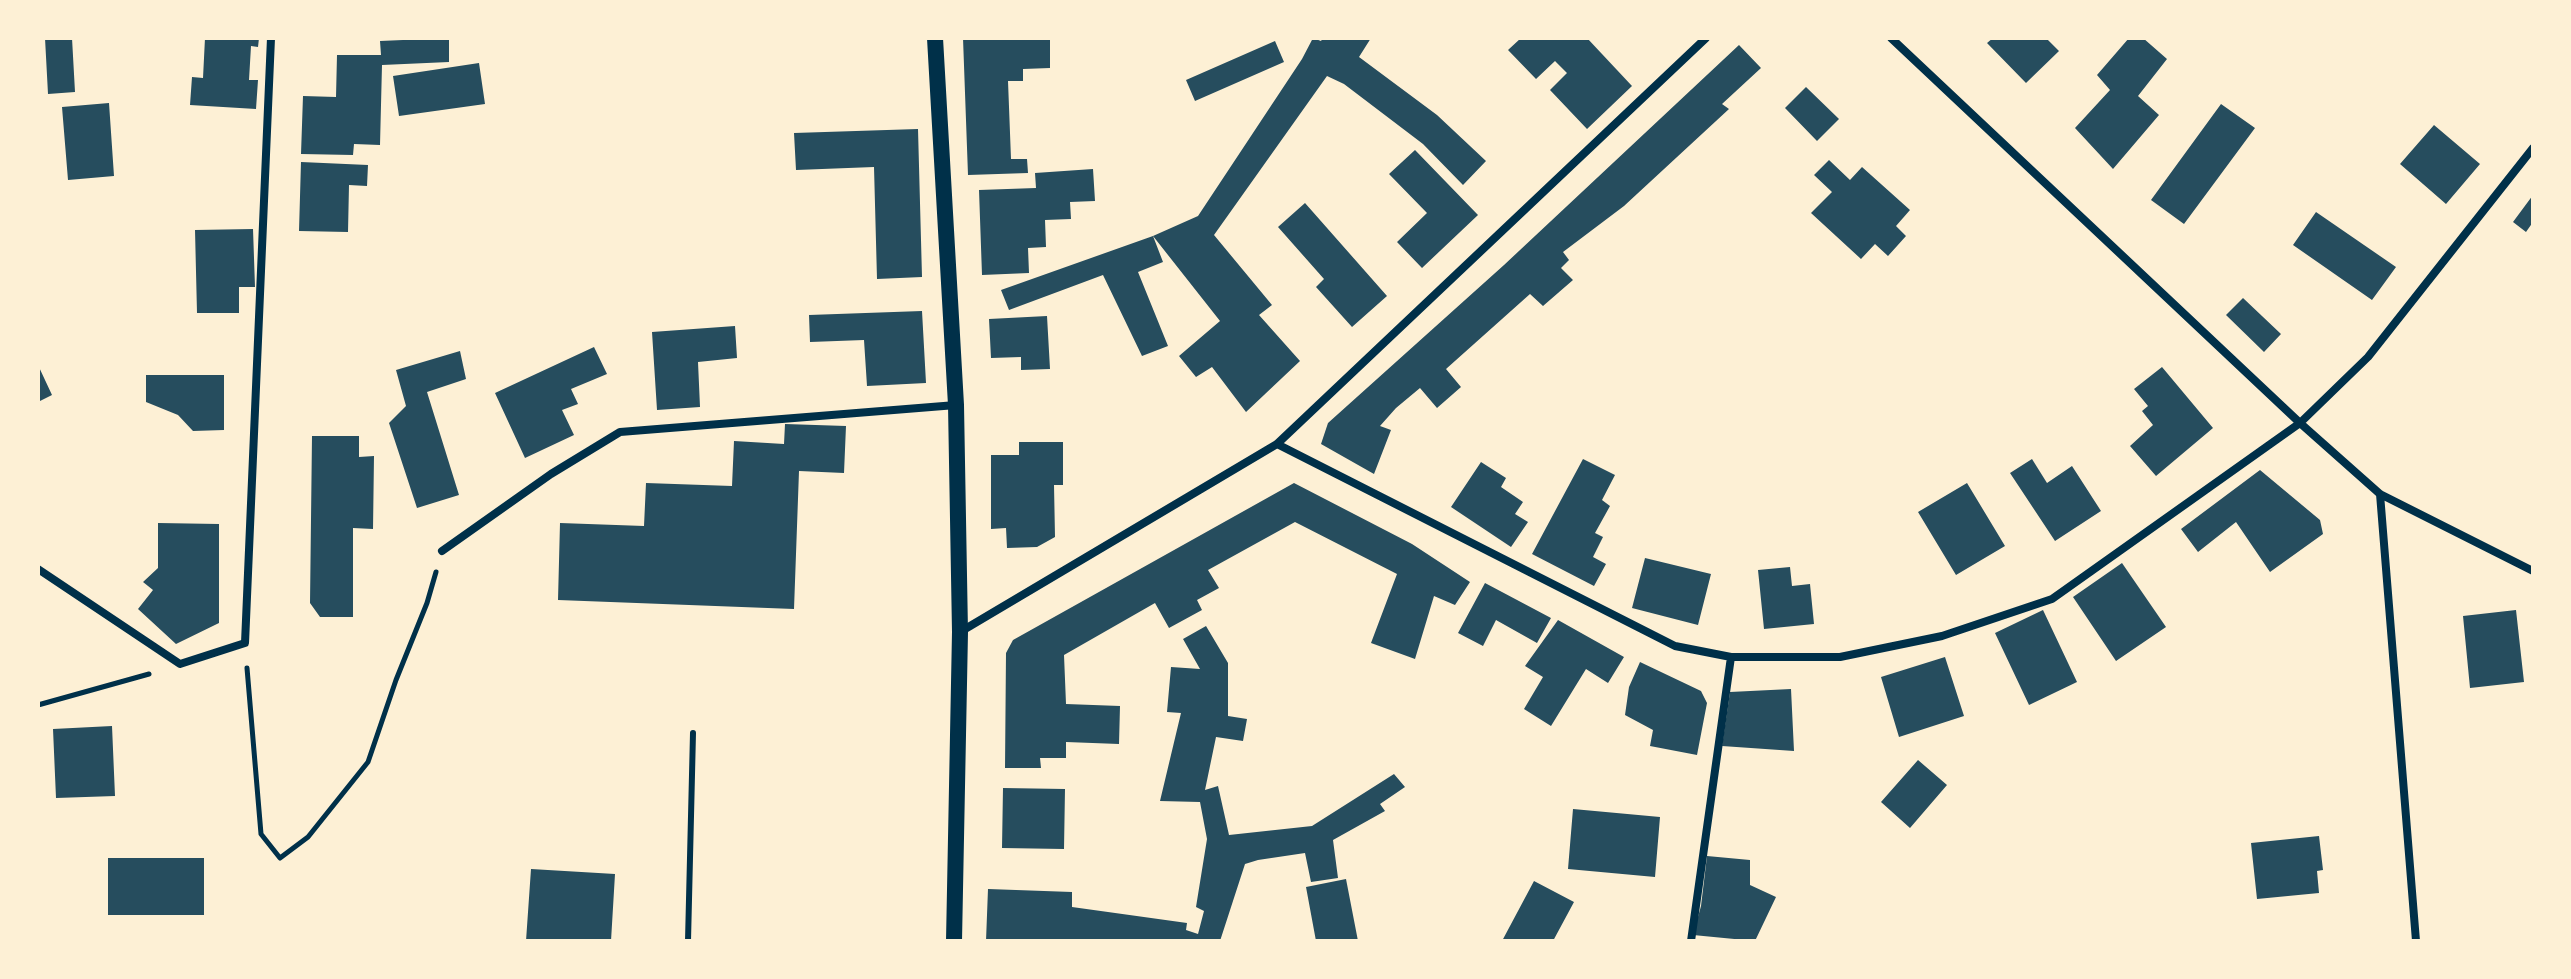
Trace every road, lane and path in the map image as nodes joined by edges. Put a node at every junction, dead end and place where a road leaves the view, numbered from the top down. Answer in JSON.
{"nodes":[{"id":1,"x":271,"y":38,"type":"edge"},
{"id":2,"x":935,"y":38,"type":"edge"},
{"id":3,"x":1706,"y":38,"type":"edge"},
{"id":4,"x":1891,"y":38,"type":"edge"},
{"id":5,"x":2533,"y":148,"type":"edge"},
{"id":6,"x":956,"y":405,"type":"junction"},
{"id":7,"x":2300,"y":423,"type":"junction"},
{"id":8,"x":1277,"y":444,"type":"junction"},
{"id":9,"x":2380,"y":494,"type":"junction"},
{"id":10,"x":442,"y":551,"type":"joint"},
{"id":11,"x":38,"y":569,"type":"edge"},
{"id":12,"x":2533,"y":571,"type":"edge"},
{"id":13,"x":960,"y":632,"type":"junction"},
{"id":14,"x":245,"y":643,"type":"junction"},
{"id":15,"x":1731,"y":657,"type":"junction"},
{"id":16,"x":180,"y":664,"type":"junction"},
{"id":17,"x":38,"y":705,"type":"edge"},
{"id":18,"x":693,"y":733,"type":"dead end"},
{"id":19,"x":1692,"y":938,"type":"edge"},
{"id":20,"x":688,"y":941,"type":"edge"},
{"id":21,"x":954,"y":941,"type":"edge"},
{"id":22,"x":1705,"y":941,"type":"edge"},
{"id":23,"x":2416,"y":941,"type":"edge"}],
"edges":[{"from":1,"to":14,"type":"street"},
{"from":2,"to":6,"type":"main road"},
{"from":3,"to":8,"type":"street"},
{"from":4,"to":7,"type":"street"},
{"from":5,"to":7,"type":"street"},
{"from":6,"to":10,"type":"street"},
{"from":6,"to":13,"type":"main road"},
{"from":7,"to":9,"type":"street"},
{"from":7,"to":15,"type":"street"},
{"from":8,"to":13,"type":"street"},
{"from":8,"to":15,"type":"street"},
{"from":9,"to":12,"type":"street"},
{"from":9,"to":23,"type":"street"},
{"from":10,"to":14,"type":"path"},
{"from":11,"to":16,"type":"street"},
{"from":13,"to":21,"type":"main road"},
{"from":14,"to":16,"type":"street"},
{"from":15,"to":19,"type":"street"},
{"from":16,"to":17,"type":"path"},
{"from":18,"to":20,"type":"lane"},
{"from":19,"to":22,"type":"street"}]}
